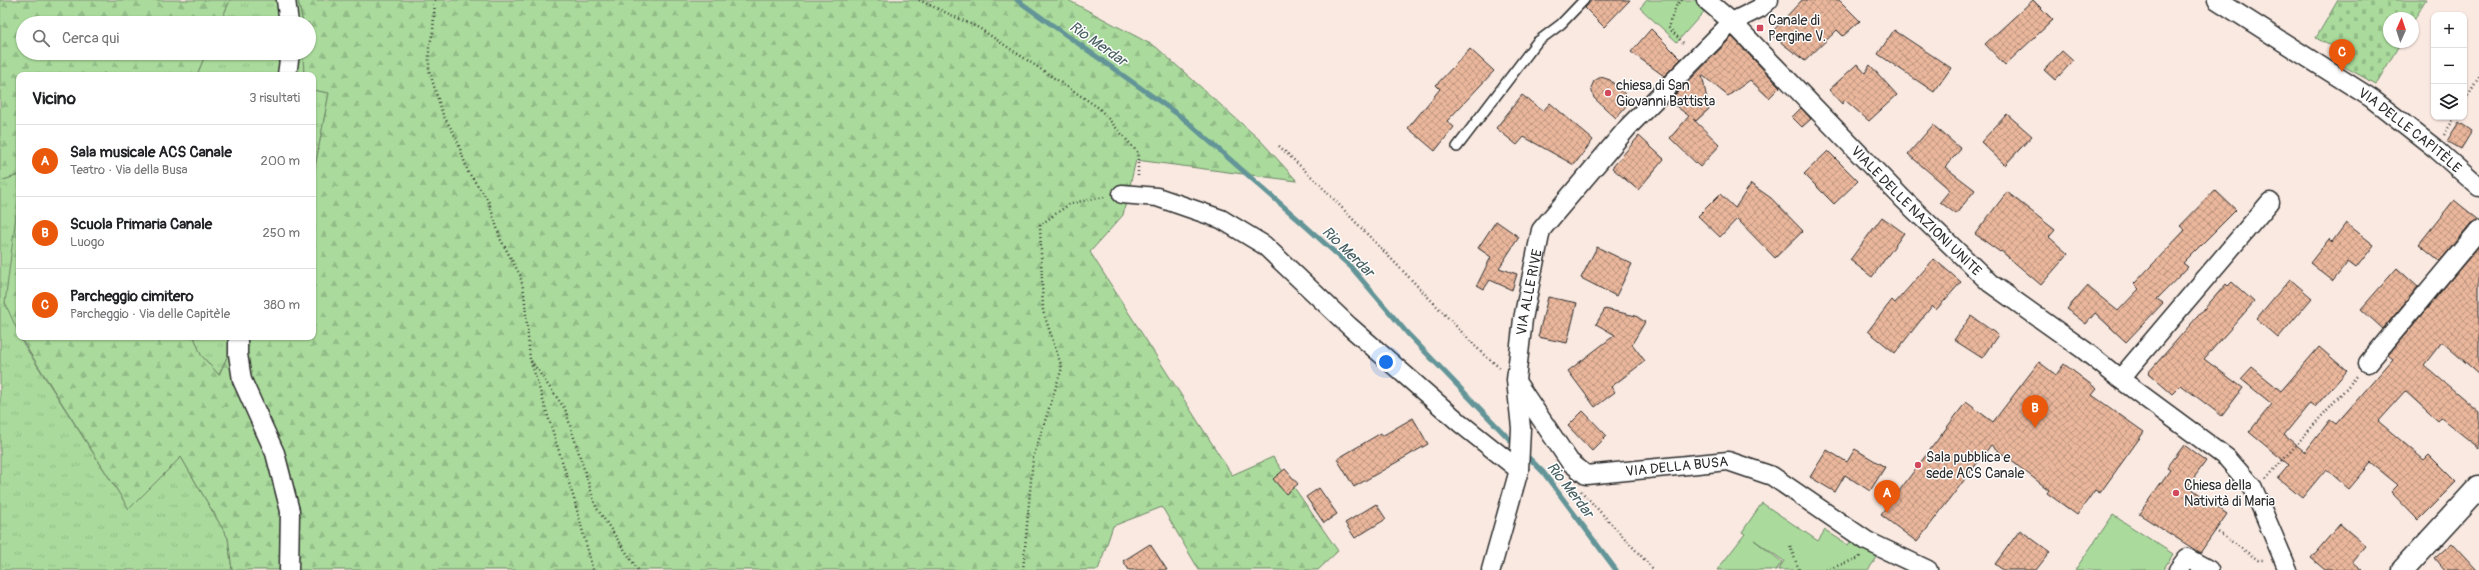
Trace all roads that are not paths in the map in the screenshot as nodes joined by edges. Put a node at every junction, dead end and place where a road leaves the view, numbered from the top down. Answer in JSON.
{"nodes":[{"id":1,"x":286,"y":0,"type":"edge"},
{"id":2,"x":1584,"y":0,"type":"edge"},
{"id":3,"x":1706,"y":0,"type":"edge"},
{"id":4,"x":1769,"y":0,"type":"edge"},
{"id":5,"x":2217,"y":0,"type":"edge"},
{"id":6,"x":288,"y":16,"type":"edge"},
{"id":7,"x":1732,"y":22,"type":"junction"},
{"id":8,"x":289,"y":60,"type":"edge"},
{"id":9,"x":287,"y":72,"type":"edge"},
{"id":10,"x":1457,"y":146,"type":"dead end"},
{"id":11,"x":2479,"y":187,"type":"edge"},
{"id":12,"x":1130,"y":195,"type":"road end"},
{"id":13,"x":2270,"y":202,"type":"dead end"},
{"id":14,"x":2479,"y":230,"type":"edge"},
{"id":15,"x":238,"y":340,"type":"edge"},
{"id":16,"x":2368,"y":363,"type":"road end"},
{"id":17,"x":2120,"y":379,"type":"junction"},
{"id":18,"x":1516,"y":380,"type":"junction"},
{"id":19,"x":1519,"y":462,"type":"junction"},
{"id":20,"x":2479,"y":487,"type":"edge"},
{"id":21,"x":288,"y":570,"type":"edge"},
{"id":22,"x":1491,"y":570,"type":"edge"},
{"id":23,"x":1928,"y":570,"type":"edge"},
{"id":24,"x":2178,"y":570,"type":"edge"},
{"id":25,"x":2210,"y":570,"type":"edge"},
{"id":26,"x":2288,"y":570,"type":"edge"},
{"id":27,"x":2403,"y":570,"type":"edge"}],
"edges":[{"from":1,"to":6,"type":"street"},
{"from":2,"to":10,"type":"lane"},
{"from":3,"to":7,"type":"street","name":"VIALE DELLE NAZIONI UNITE"},
{"from":4,"to":7,"type":"street","name":"VIA ALLE RIVE"},
{"from":5,"to":11,"type":"street","name":"VIA DELLE CAPITÈLE"},
{"from":7,"to":17,"type":"street","name":"VIALE DELLE NAZIONI UNITE"},
{"from":7,"to":18,"type":"street","name":"VIA ALLE RIVE"},
{"from":8,"to":9,"type":"street"},
{"from":12,"to":19,"type":"street"},
{"from":13,"to":17,"type":"street"},
{"from":14,"to":16,"type":"street"},
{"from":15,"to":21,"type":"street"},
{"from":17,"to":26,"type":"street","name":"VIALE DELLE NAZIONI UNITE"},
{"from":18,"to":19,"type":"street","name":"VIA ALLE RIVE"},
{"from":18,"to":23,"type":"street","name":"VIA DELLA BUSA"},
{"from":19,"to":22,"type":"street","name":"VIA ALLE RIVE"},
{"from":20,"to":27,"type":"street"},
{"from":24,"to":25,"type":"street"}]}
